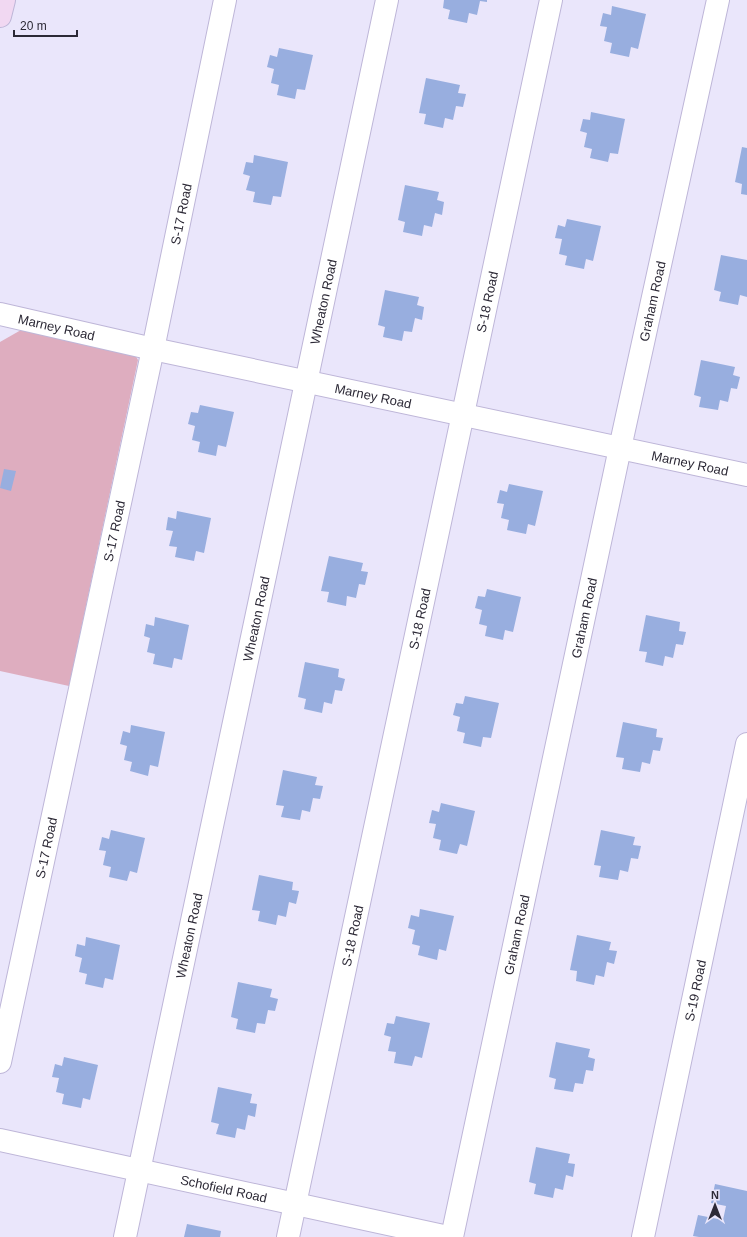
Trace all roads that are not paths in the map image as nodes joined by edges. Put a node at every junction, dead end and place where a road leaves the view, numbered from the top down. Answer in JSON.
{"nodes":[{"id":1,"x":4,"y":0,"type":"edge"},
{"id":2,"x":226,"y":0,"type":"edge"},
{"id":3,"x":387,"y":0,"type":"edge"},
{"id":4,"x":551,"y":0,"type":"edge"},
{"id":5,"x":718,"y":0,"type":"edge"},
{"id":6,"x":0,"y":16,"type":"edge"},
{"id":7,"x":0,"y":314,"type":"edge"},
{"id":8,"x":153,"y":349,"type":"junction"},
{"id":9,"x":306,"y":382,"type":"junction"},
{"id":10,"x":463,"y":415,"type":"junction"},
{"id":11,"x":620,"y":448,"type":"junction"},
{"id":12,"x":747,"y":475,"type":"edge"},
{"id":13,"x":747,"y":744,"type":"edge"},
{"id":14,"x":0,"y":1062,"type":"edge"},
{"id":15,"x":0,"y":1140,"type":"edge"},
{"id":16,"x":139,"y":1169,"type":"junction"},
{"id":17,"x":296,"y":1204,"type":"junction"},
{"id":18,"x":125,"y":1237,"type":"edge"},
{"id":19,"x":288,"y":1237,"type":"edge"},
{"id":20,"x":448,"y":1237,"type":"edge"},
{"id":21,"x":452,"y":1237,"type":"edge"},
{"id":22,"x":643,"y":1237,"type":"edge"}],
"edges":[{"from":1,"to":6,"type":"street"},
{"from":2,"to":8,"type":"street","name":"S-17 Road"},
{"from":3,"to":9,"type":"street","name":"Wheaton Road"},
{"from":4,"to":10,"type":"street","name":"S-18 Road"},
{"from":5,"to":11,"type":"street","name":"Graham Road"},
{"from":7,"to":8,"type":"street","name":"Marney Road"},
{"from":8,"to":9,"type":"street","name":"Marney Road"},
{"from":8,"to":14,"type":"street","name":"S-17 Road"},
{"from":9,"to":10,"type":"street","name":"Marney Road"},
{"from":9,"to":16,"type":"street","name":"Wheaton Road"},
{"from":10,"to":11,"type":"street","name":"Marney Road"},
{"from":10,"to":17,"type":"street","name":"S-18 Road"},
{"from":11,"to":12,"type":"street","name":"Marney Road"},
{"from":11,"to":21,"type":"street","name":"Graham Road"},
{"from":13,"to":22,"type":"street","name":"S-19 Road"},
{"from":15,"to":16,"type":"street","name":"Schofield Road"},
{"from":16,"to":17,"type":"street","name":"Schofield Road"},
{"from":16,"to":18,"type":"street","name":"Wheaton Road"},
{"from":17,"to":19,"type":"street","name":"S-18 Road"},
{"from":17,"to":20,"type":"street","name":"Schofield Road"}]}
